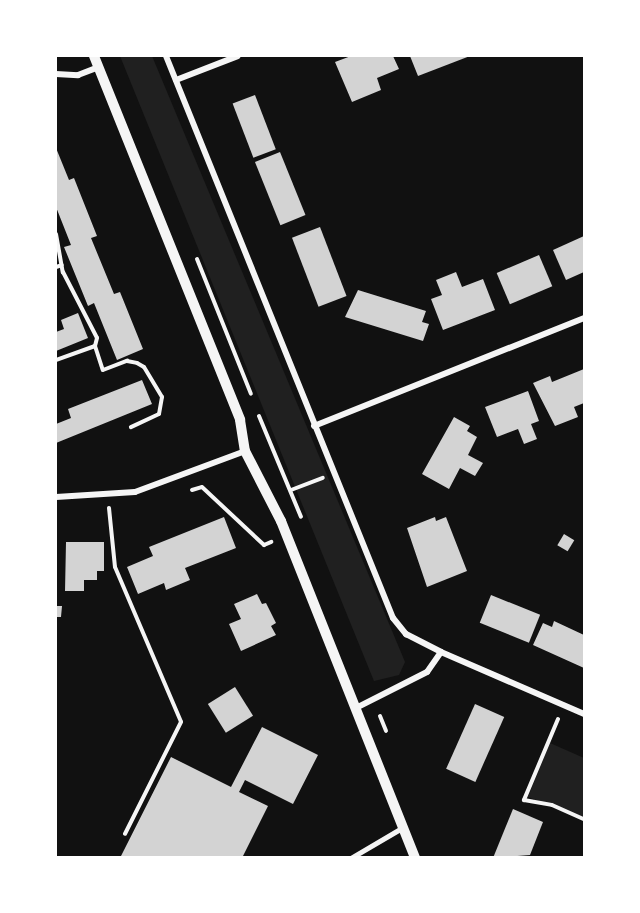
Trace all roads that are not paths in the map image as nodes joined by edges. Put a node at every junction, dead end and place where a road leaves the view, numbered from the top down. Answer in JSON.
{"nodes":[{"id":1,"x":94,"y":56,"type":"edge"},
{"id":2,"x":166,"y":56,"type":"edge"},
{"id":3,"x":237,"y":56,"type":"edge"},
{"id":4,"x":99,"y":67,"type":"junction"},
{"id":5,"x":56,"y":74,"type":"edge"},
{"id":6,"x":176,"y":80,"type":"junction"},
{"id":7,"x":585,"y":318,"type":"edge"},
{"id":8,"x":314,"y":426,"type":"junction"},
{"id":9,"x":245,"y":451,"type":"junction"},
{"id":10,"x":56,"y":497,"type":"edge"},
{"id":11,"x":441,"y":652,"type":"junction"},
{"id":12,"x":356,"y":708,"type":"junction"},
{"id":13,"x":585,"y":714,"type":"edge"},
{"id":14,"x":402,"y":828,"type":"junction"},
{"id":15,"x":351,"y":858,"type":"edge"},
{"id":16,"x":415,"y":858,"type":"edge"}],
"edges":[{"from":1,"to":4,"type":"street"},
{"from":2,"to":6,"type":"street"},
{"from":3,"to":6,"type":"street"},
{"from":4,"to":5,"type":"street"},
{"from":4,"to":9,"type":"street"},
{"from":6,"to":8,"type":"street"},
{"from":7,"to":8,"type":"street"},
{"from":8,"to":11,"type":"street"},
{"from":9,"to":10,"type":"street"},
{"from":9,"to":12,"type":"street"},
{"from":11,"to":12,"type":"street"},
{"from":11,"to":13,"type":"street"},
{"from":12,"to":14,"type":"street"},
{"from":14,"to":15,"type":"lane"},
{"from":14,"to":16,"type":"street"}]}
